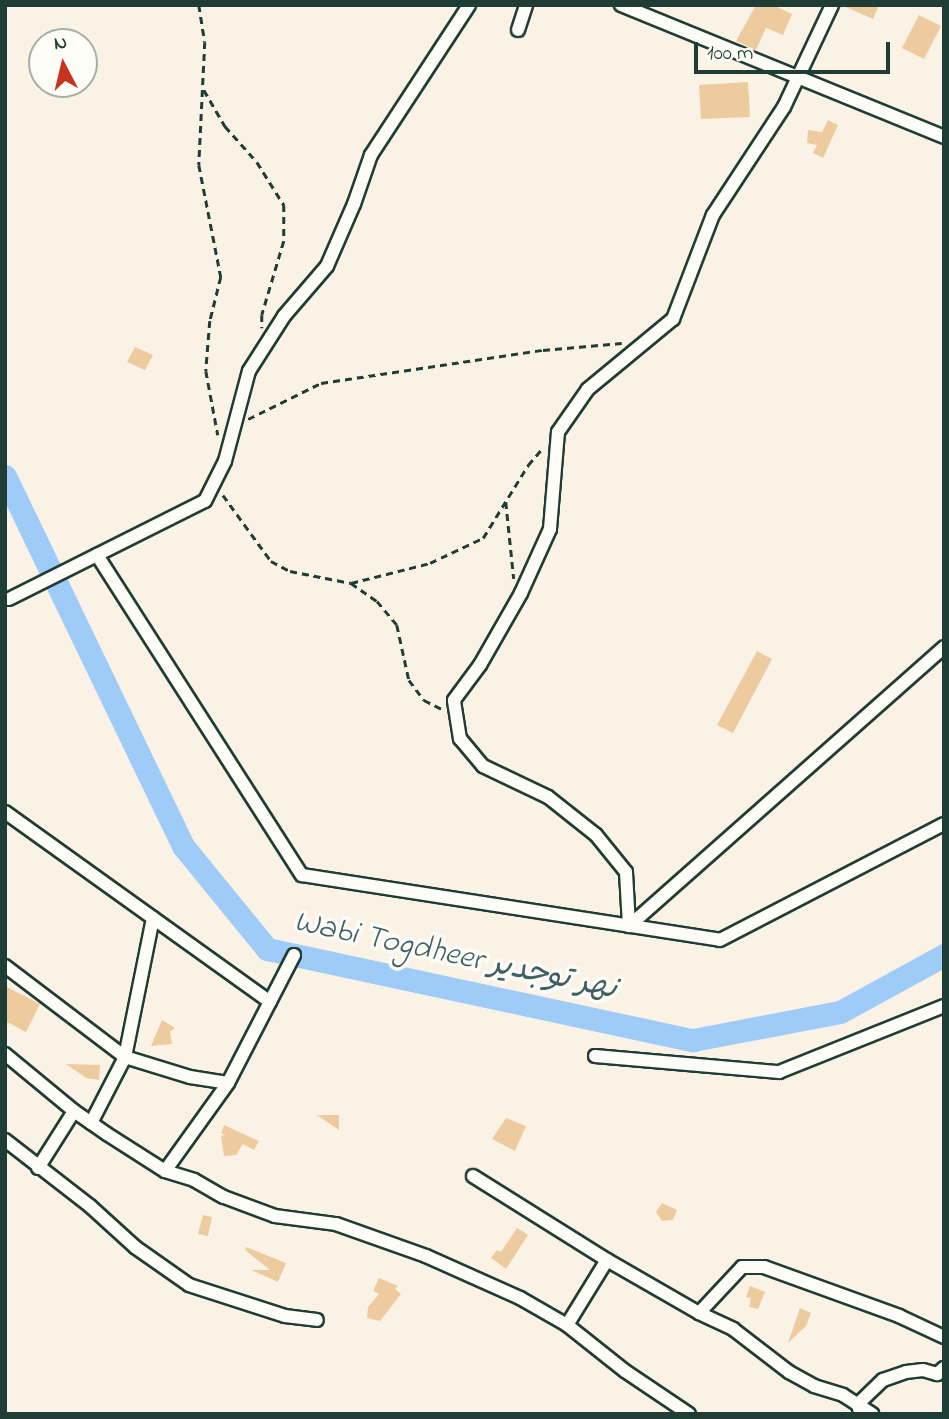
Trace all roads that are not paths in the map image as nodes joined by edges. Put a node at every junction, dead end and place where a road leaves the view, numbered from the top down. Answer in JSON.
{"nodes":[{"id":1,"x":469,"y":5,"type":"edge"},
{"id":2,"x":526,"y":5,"type":"edge"},
{"id":3,"x":621,"y":5,"type":"edge"},
{"id":4,"x":831,"y":5,"type":"edge"},
{"id":5,"x":518,"y":30,"type":"dead end"},
{"id":6,"x":798,"y":77,"type":"junction"},
{"id":7,"x":944,"y":137,"type":"edge"},
{"id":8,"x":97,"y":555,"type":"junction"},
{"id":9,"x":7,"y":601,"type":"edge"},
{"id":10,"x":944,"y":647,"type":"edge"},
{"id":11,"x":5,"y":813,"type":"edge"},
{"id":12,"x":944,"y":824,"type":"edge"},
{"id":13,"x":153,"y":918,"type":"junction"},
{"id":14,"x":629,"y":926,"type":"junction"},
{"id":15,"x":294,"y":955,"type":"dead end"},
{"id":16,"x":5,"y":967,"type":"edge"},
{"id":17,"x":270,"y":1002,"type":"junction"},
{"id":18,"x":944,"y":1006,"type":"edge"},
{"id":19,"x":5,"y":1054,"type":"edge"},
{"id":20,"x":595,"y":1056,"type":"dead end"},
{"id":21,"x":125,"y":1057,"type":"junction"},
{"id":22,"x":228,"y":1083,"type":"junction"},
{"id":23,"x":74,"y":1111,"type":"junction"},
{"id":24,"x":91,"y":1123,"type":"junction"},
{"id":25,"x":5,"y":1140,"type":"edge"},
{"id":26,"x":38,"y":1168,"type":"junction"},
{"id":27,"x":165,"y":1171,"type":"junction"},
{"id":28,"x":474,"y":1176,"type":"dead end"},
{"id":29,"x":607,"y":1259,"type":"junction"},
{"id":30,"x":699,"y":1313,"type":"junction"},
{"id":31,"x":317,"y":1320,"type":"dead end"},
{"id":32,"x":567,"y":1325,"type":"junction"},
{"id":33,"x":944,"y":1337,"type":"edge"},
{"id":34,"x":942,"y":1373,"type":"edge"},
{"id":35,"x":859,"y":1409,"type":"edge"},
{"id":36,"x":689,"y":1414,"type":"edge"},
{"id":37,"x":872,"y":1414,"type":"edge"}],
"edges":[{"from":1,"to":8,"type":"street"},
{"from":2,"to":5,"type":"street"},
{"from":3,"to":6,"type":"street"},
{"from":4,"to":6,"type":"street"},
{"from":6,"to":7,"type":"street"},
{"from":6,"to":14,"type":"street"},
{"from":8,"to":9,"type":"street"},
{"from":8,"to":14,"type":"street"},
{"from":10,"to":14,"type":"street"},
{"from":11,"to":13,"type":"street"},
{"from":12,"to":14,"type":"street"},
{"from":13,"to":17,"type":"street"},
{"from":13,"to":21,"type":"street"},
{"from":15,"to":17,"type":"street"},
{"from":16,"to":21,"type":"street"},
{"from":17,"to":22,"type":"street"},
{"from":18,"to":20,"type":"street"},
{"from":19,"to":23,"type":"street"},
{"from":21,"to":22,"type":"street"},
{"from":21,"to":24,"type":"street"},
{"from":22,"to":27,"type":"street"},
{"from":23,"to":24,"type":"street"},
{"from":23,"to":26,"type":"street"},
{"from":24,"to":27,"type":"street"},
{"from":25,"to":26,"type":"street"},
{"from":26,"to":31,"type":"street"},
{"from":27,"to":32,"type":"street"},
{"from":28,"to":29,"type":"street"},
{"from":29,"to":30,"type":"street"},
{"from":29,"to":32,"type":"street"},
{"from":30,"to":33,"type":"street"},
{"from":30,"to":35,"type":"street"},
{"from":32,"to":36,"type":"street"},
{"from":34,"to":35,"type":"street"},
{"from":35,"to":37,"type":"street"}]}
